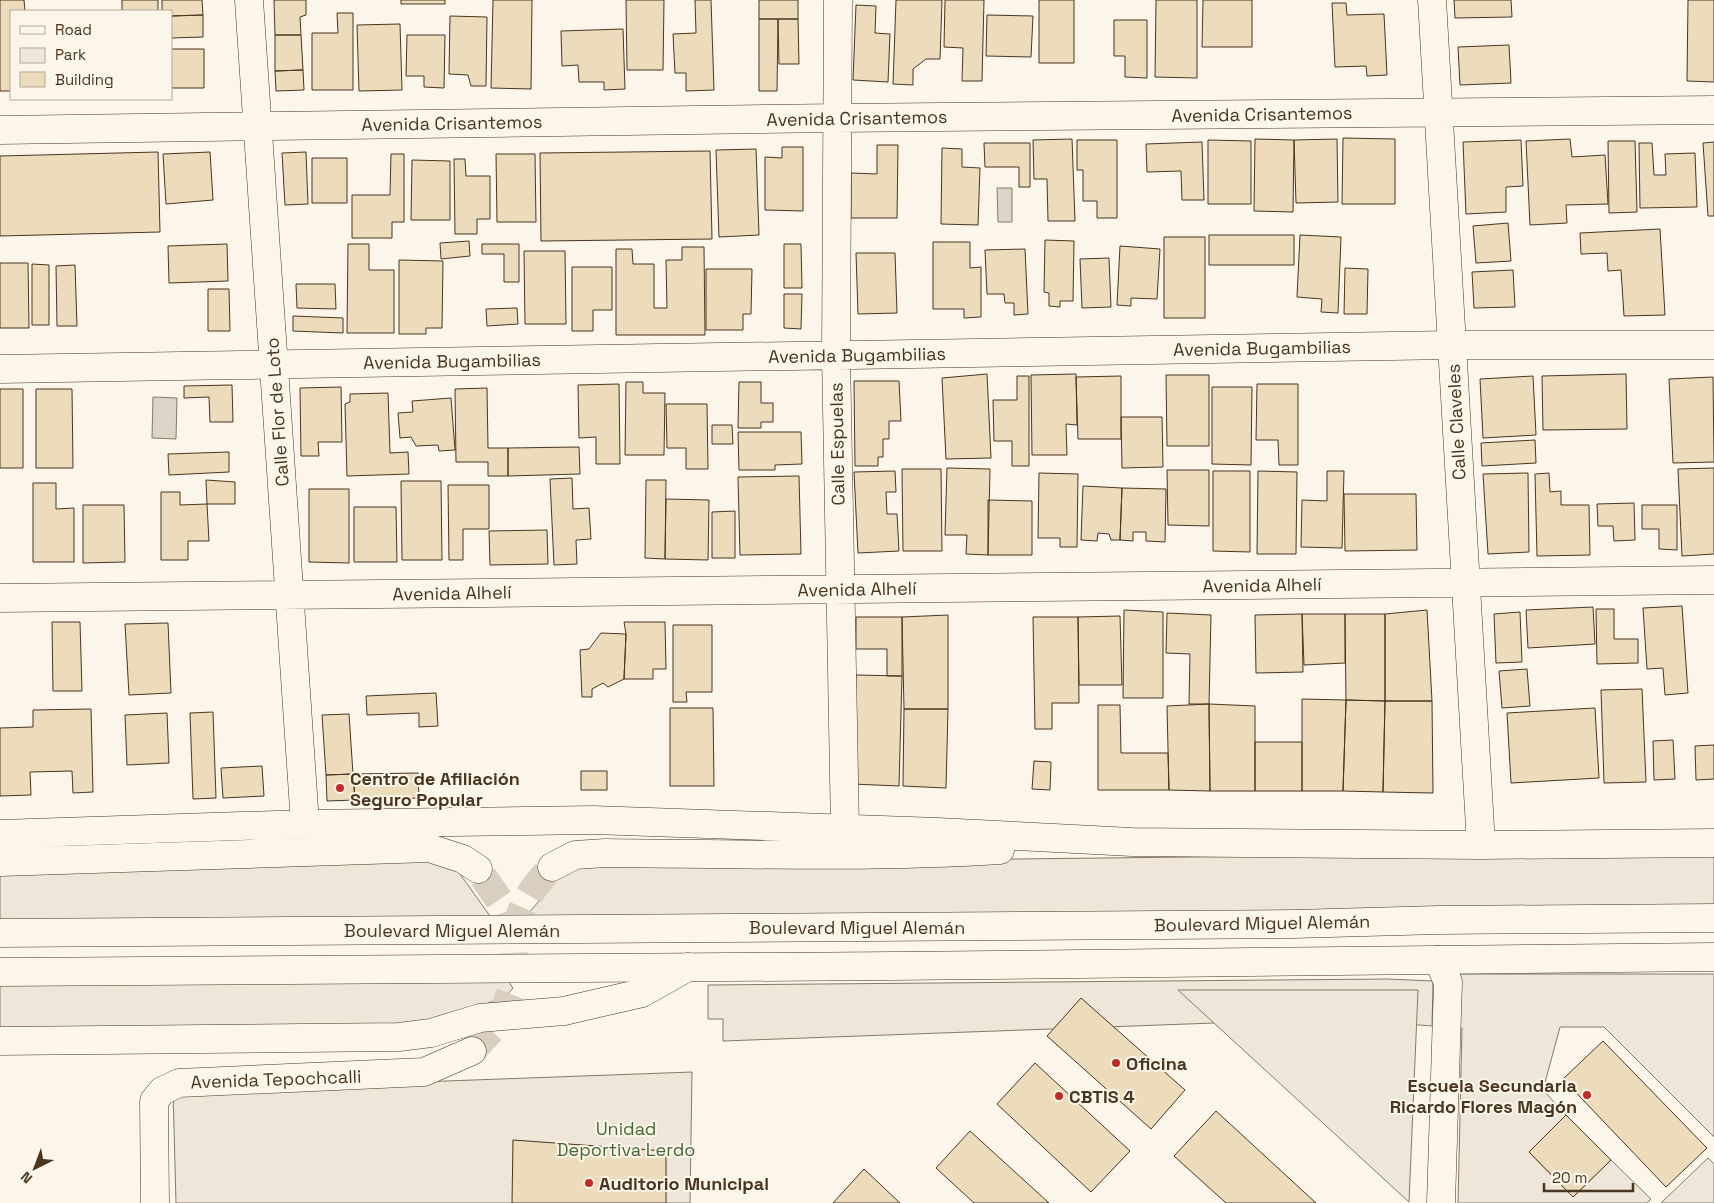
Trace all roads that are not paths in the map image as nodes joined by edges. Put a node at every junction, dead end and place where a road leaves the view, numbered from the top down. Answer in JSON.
{"nodes":[{"id":1,"x":249,"y":0,"type":"edge"},
{"id":2,"x":838,"y":0,"type":"edge"},
{"id":3,"x":1432,"y":0,"type":"edge"},
{"id":4,"x":1714,"y":110,"type":"edge"},
{"id":5,"x":1438,"y":112,"type":"junction"},
{"id":6,"x":837,"y":118,"type":"junction"},
{"id":7,"x":258,"y":126,"type":"junction"},
{"id":8,"x":0,"y":130,"type":"edge"},
{"id":9,"x":1452,"y":345,"type":"junction"},
{"id":10,"x":1714,"y":345,"type":"edge"},
{"id":11,"x":836,"y":355,"type":"junction"},
{"id":12,"x":274,"y":364,"type":"junction"},
{"id":13,"x":0,"y":369,"type":"edge"},
{"id":14,"x":1714,"y":580,"type":"edge"},
{"id":15,"x":1465,"y":582,"type":"junction"},
{"id":16,"x":840,"y":589,"type":"junction"},
{"id":17,"x":289,"y":595,"type":"junction"},
{"id":18,"x":0,"y":598,"type":"edge"},
{"id":19,"x":305,"y":824,"type":"junction"},
{"id":20,"x":845,"y":829,"type":"junction"},
{"id":21,"x":0,"y":834,"type":"edge"},
{"id":22,"x":1132,"y":842,"type":"junction"},
{"id":23,"x":1714,"y":843,"type":"edge"},
{"id":24,"x":1481,"y":845,"type":"junction"},
{"id":25,"x":0,"y":862,"type":"edge"},
{"id":26,"x":552,"y":867,"type":"tunnel mouth"},
{"id":27,"x":478,"y":869,"type":"tunnel mouth"},
{"id":28,"x":1714,"y":918,"type":"edge"},
{"id":29,"x":0,"y":933,"type":"edge"},
{"id":30,"x":1714,"y":957,"type":"edge"},
{"id":31,"x":1438,"y":960,"type":"junction"},
{"id":32,"x":688,"y":968,"type":"junction"},
{"id":33,"x":0,"y":972,"type":"edge"},
{"id":34,"x":0,"y":1041,"type":"edge"},
{"id":35,"x":472,"y":1051,"type":"tunnel mouth"},
{"id":36,"x":155,"y":1203,"type":"edge"},
{"id":37,"x":1441,"y":1203,"type":"edge"}],
"edges":[{"from":1,"to":7,"type":"street","name":"Calle Flor de Loto"},
{"from":2,"to":6,"type":"street","name":"Calle Espuelas"},
{"from":3,"to":5,"type":"street","name":"Calle Claveles"},
{"from":4,"to":5,"type":"street","name":"Avenida Crisantemos"},
{"from":5,"to":6,"type":"street","name":"Avenida Crisantemos"},
{"from":5,"to":9,"type":"street","name":"Calle Claveles"},
{"from":6,"to":7,"type":"street","name":"Avenida Crisantemos"},
{"from":6,"to":11,"type":"street","name":"Calle Espuelas"},
{"from":7,"to":8,"type":"street","name":"Avenida Crisantemos"},
{"from":7,"to":12,"type":"street","name":"Calle Flor de Loto"},
{"from":9,"to":10,"type":"street","name":"Avenida Bugambilias"},
{"from":9,"to":11,"type":"street","name":"Avenida Bugambilias"},
{"from":9,"to":15,"type":"street","name":"Calle Claveles"},
{"from":11,"to":12,"type":"street","name":"Avenida Bugambilias"},
{"from":11,"to":16,"type":"street","name":"Calle Espuelas"},
{"from":12,"to":13,"type":"street","name":"Avenida Bugambilias"},
{"from":12,"to":17,"type":"street","name":"Calle Flor de Loto"},
{"from":14,"to":15,"type":"street","name":"Avenida Alhelí"},
{"from":15,"to":16,"type":"street","name":"Avenida Alhelí"},
{"from":15,"to":24,"type":"street","name":"Calle Claveles"},
{"from":16,"to":17,"type":"street","name":"Avenida Alhelí"},
{"from":16,"to":20,"type":"street","name":"Calle Espuelas"},
{"from":17,"to":18,"type":"street","name":"Avenida Alhelí"},
{"from":17,"to":19,"type":"street","name":"Calle Flor de Loto"},
{"from":19,"to":20,"type":"street"},
{"from":19,"to":21,"type":"street"},
{"from":20,"to":22,"type":"street"},
{"from":22,"to":24,"type":"street"},
{"from":22,"to":26,"type":"street"},
{"from":23,"to":24,"type":"street"},
{"from":25,"to":27,"type":"street"},
{"from":28,"to":29,"type":"street","name":"Boulevard Miguel Alemán"},
{"from":30,"to":31,"type":"street"},
{"from":31,"to":32,"type":"street"},
{"from":31,"to":37,"type":"street"},
{"from":32,"to":33,"type":"street"},
{"from":32,"to":34,"type":"street"},
{"from":35,"to":36,"type":"street","name":"Avenida Tepochcalli"}]}
